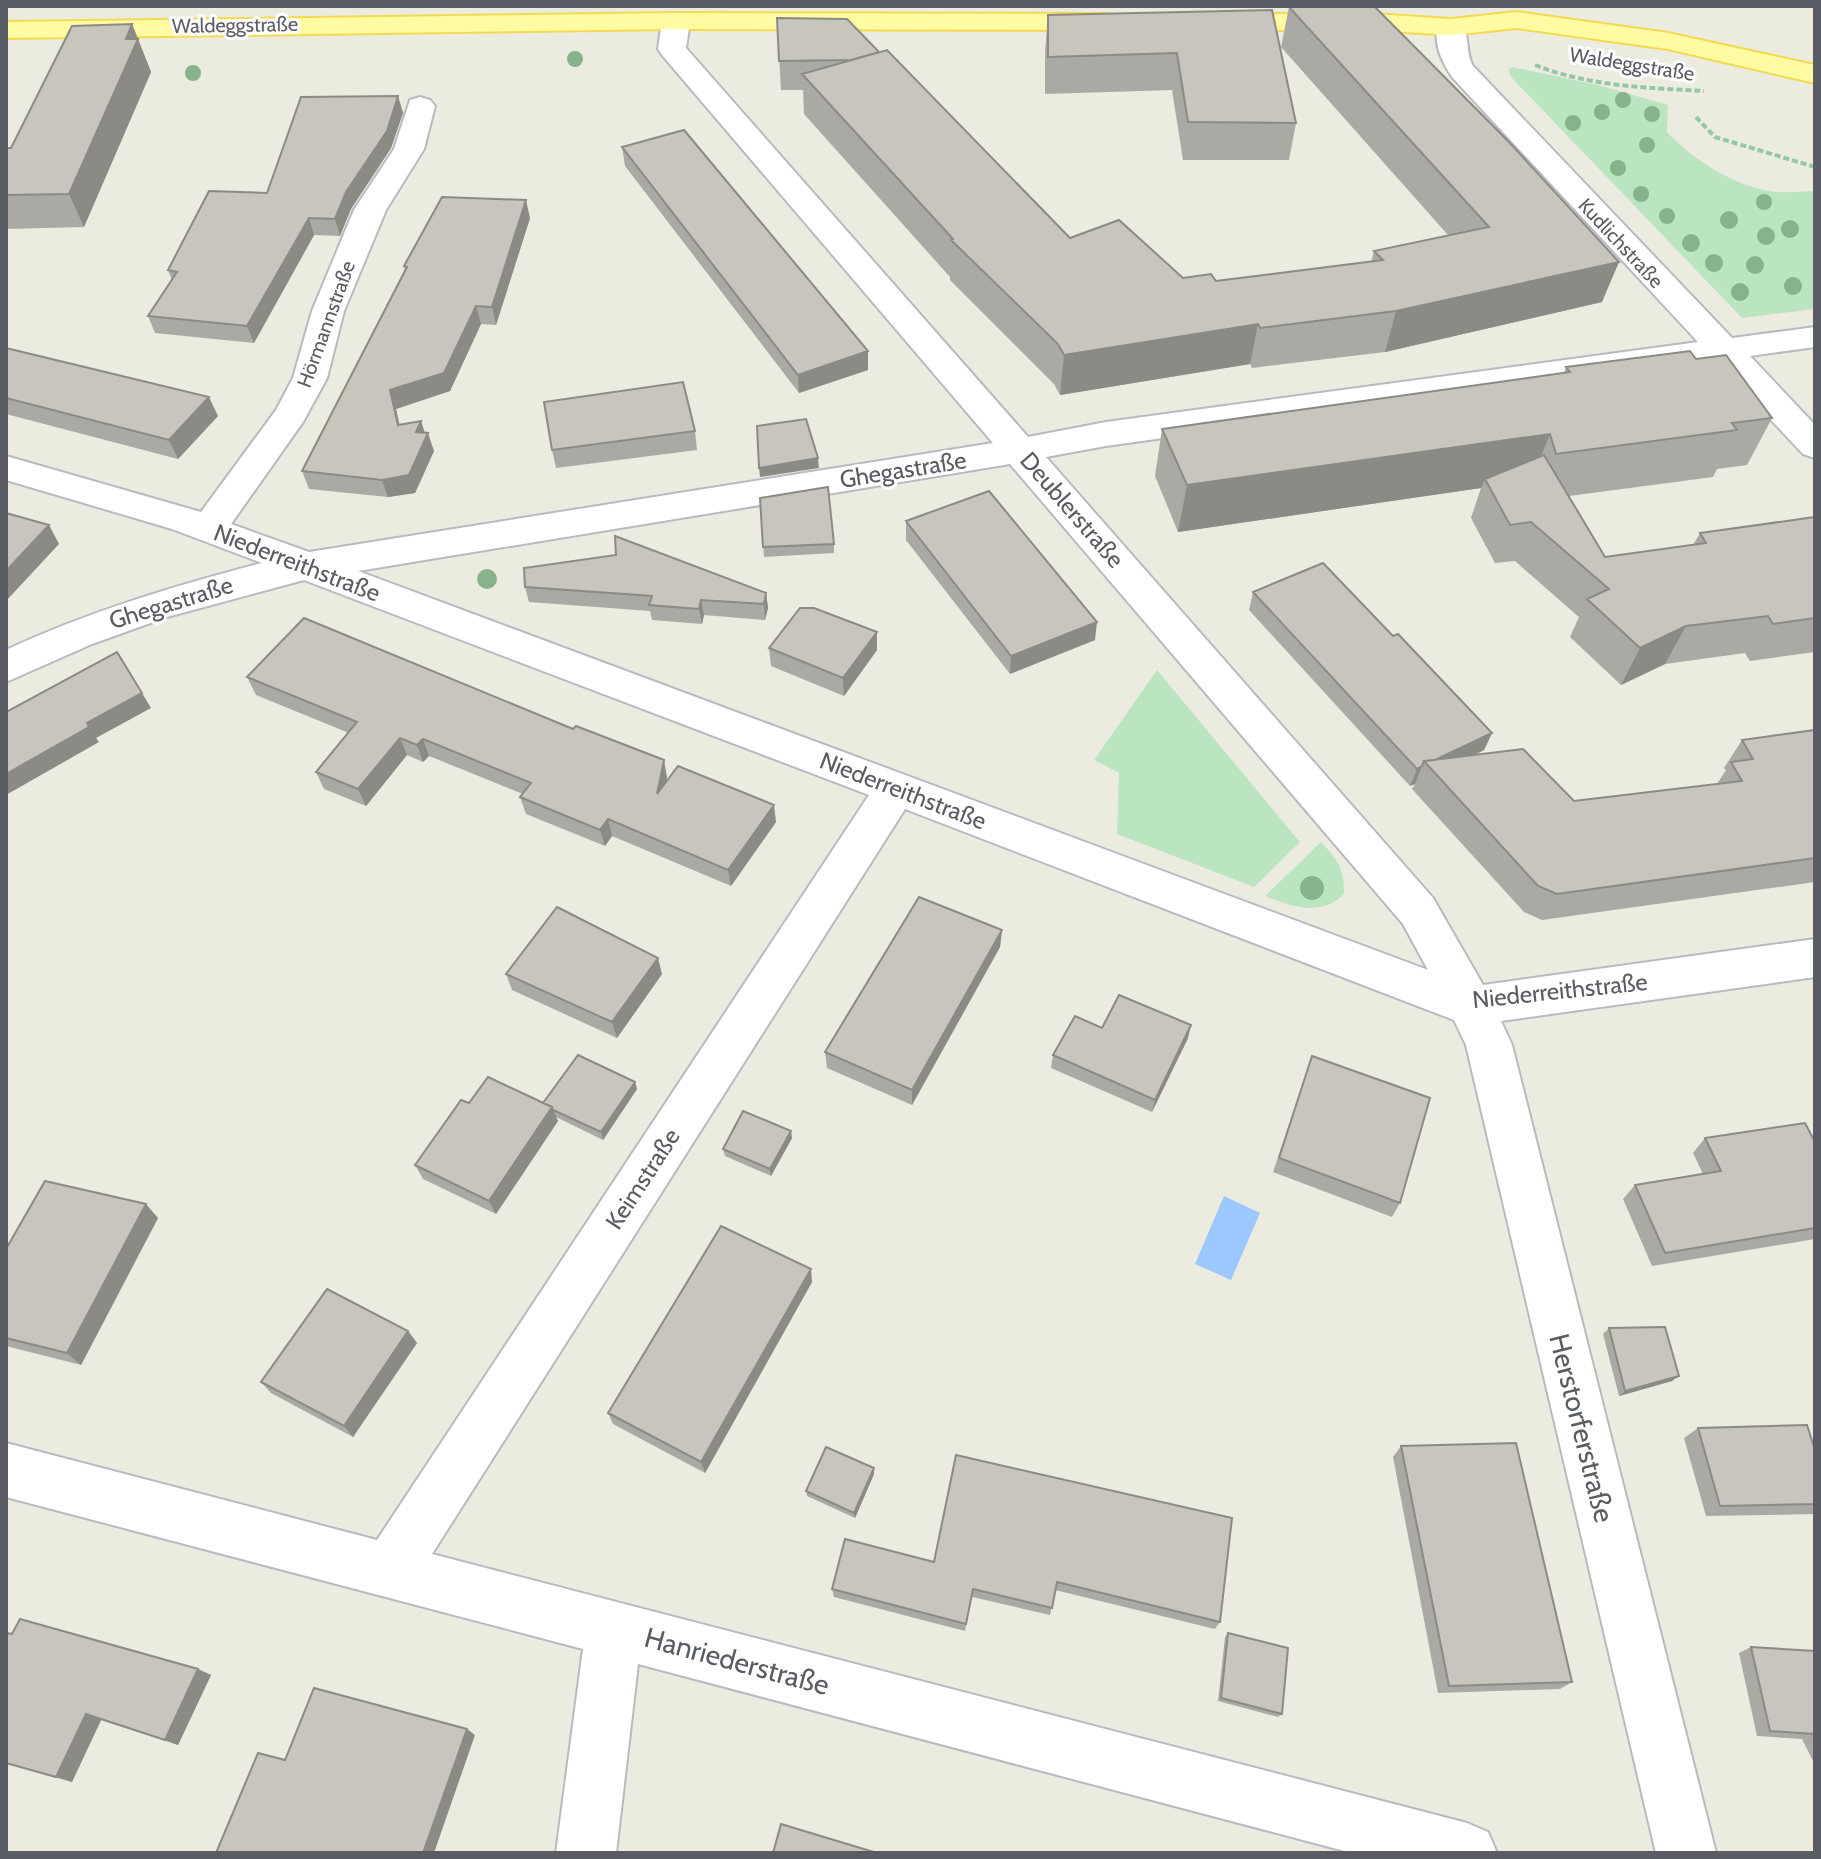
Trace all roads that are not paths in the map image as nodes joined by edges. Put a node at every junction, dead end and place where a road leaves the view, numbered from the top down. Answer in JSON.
{"nodes":[{"id":1,"x":676,"y":21,"type":"junction"},
{"id":2,"x":1129,"y":22,"type":"edge"},
{"id":3,"x":1195,"y":22,"type":"edge"},
{"id":4,"x":13,"y":27,"type":"edge"},
{"id":5,"x":1451,"y":27,"type":"junction"},
{"id":6,"x":1625,"y":62,"type":"dead end"},
{"id":7,"x":1815,"y":74,"type":"edge"},
{"id":8,"x":1685,"y":80,"type":"road end"},
{"id":9,"x":1815,"y":98,"type":"edge"},
{"id":10,"x":420,"y":106,"type":"dead end"},
{"id":11,"x":1815,"y":337,"type":"edge"},
{"id":12,"x":1722,"y":350,"type":"junction"},
{"id":13,"x":1815,"y":446,"type":"edge"},
{"id":14,"x":1020,"y":450,"type":"junction"},
{"id":15,"x":6,"y":468,"type":"edge"},
{"id":16,"x":208,"y":529,"type":"junction"},
{"id":17,"x":306,"y":566,"type":"junction"},
{"id":18,"x":6,"y":667,"type":"edge"},
{"id":19,"x":896,"y":788,"type":"junction"},
{"id":20,"x":1815,"y":958,"type":"edge"},
{"id":21,"x":1471,"y":1006,"type":"junction"},
{"id":22,"x":6,"y":1470,"type":"edge"},
{"id":23,"x":390,"y":1570,"type":"junction"},
{"id":24,"x":614,"y":1628,"type":"junction"},
{"id":25,"x":586,"y":1853,"type":"edge"},
{"id":26,"x":1467,"y":1853,"type":"edge"},
{"id":27,"x":1686,"y":1853,"type":"edge"}],
"edges":[{"from":1,"to":2,"type":"main road","name":"Waldeggstraße"},
{"from":1,"to":4,"type":"main road","name":"Waldeggstraße"},
{"from":1,"to":14,"type":"street","name":"Deublerstraße"},
{"from":3,"to":5,"type":"main road","name":"Waldeggstraße"},
{"from":5,"to":6,"type":"main road","name":"Waldeggstraße"},
{"from":5,"to":7,"type":"main road","name":"Waldeggstraße"},
{"from":5,"to":12,"type":"street","name":"Kudlichstraße"},
{"from":8,"to":9,"type":"main road","name":"Waldeggstraße"},
{"from":10,"to":16,"type":"street","name":"Hörmannstraße"},
{"from":11,"to":12,"type":"street","name":"Ghegastraße"},
{"from":12,"to":13,"type":"street","name":"Kudlichstraße"},
{"from":12,"to":14,"type":"street","name":"Ghegastraße"},
{"from":14,"to":17,"type":"street","name":"Ghegastraße"},
{"from":14,"to":21,"type":"street","name":"Deublerstraße"},
{"from":15,"to":16,"type":"street","name":"Niederreithstraße"},
{"from":16,"to":17,"type":"street","name":"Niederreithstraße"},
{"from":17,"to":18,"type":"street","name":"Ghegastraße"},
{"from":17,"to":19,"type":"street","name":"Niederreithstraße"},
{"from":19,"to":21,"type":"street","name":"Niederreithstraße"},
{"from":19,"to":23,"type":"street","name":"Keimstraße"},
{"from":20,"to":21,"type":"street","name":"Niederreithstraße"},
{"from":21,"to":27,"type":"street","name":"Herstorferstraße"},
{"from":22,"to":23,"type":"street","name":"Hanriederstraße"},
{"from":23,"to":24,"type":"street","name":"Hanriederstraße"},
{"from":24,"to":25,"type":"street"},
{"from":24,"to":26,"type":"street","name":"Hanriederstraße"}]}
